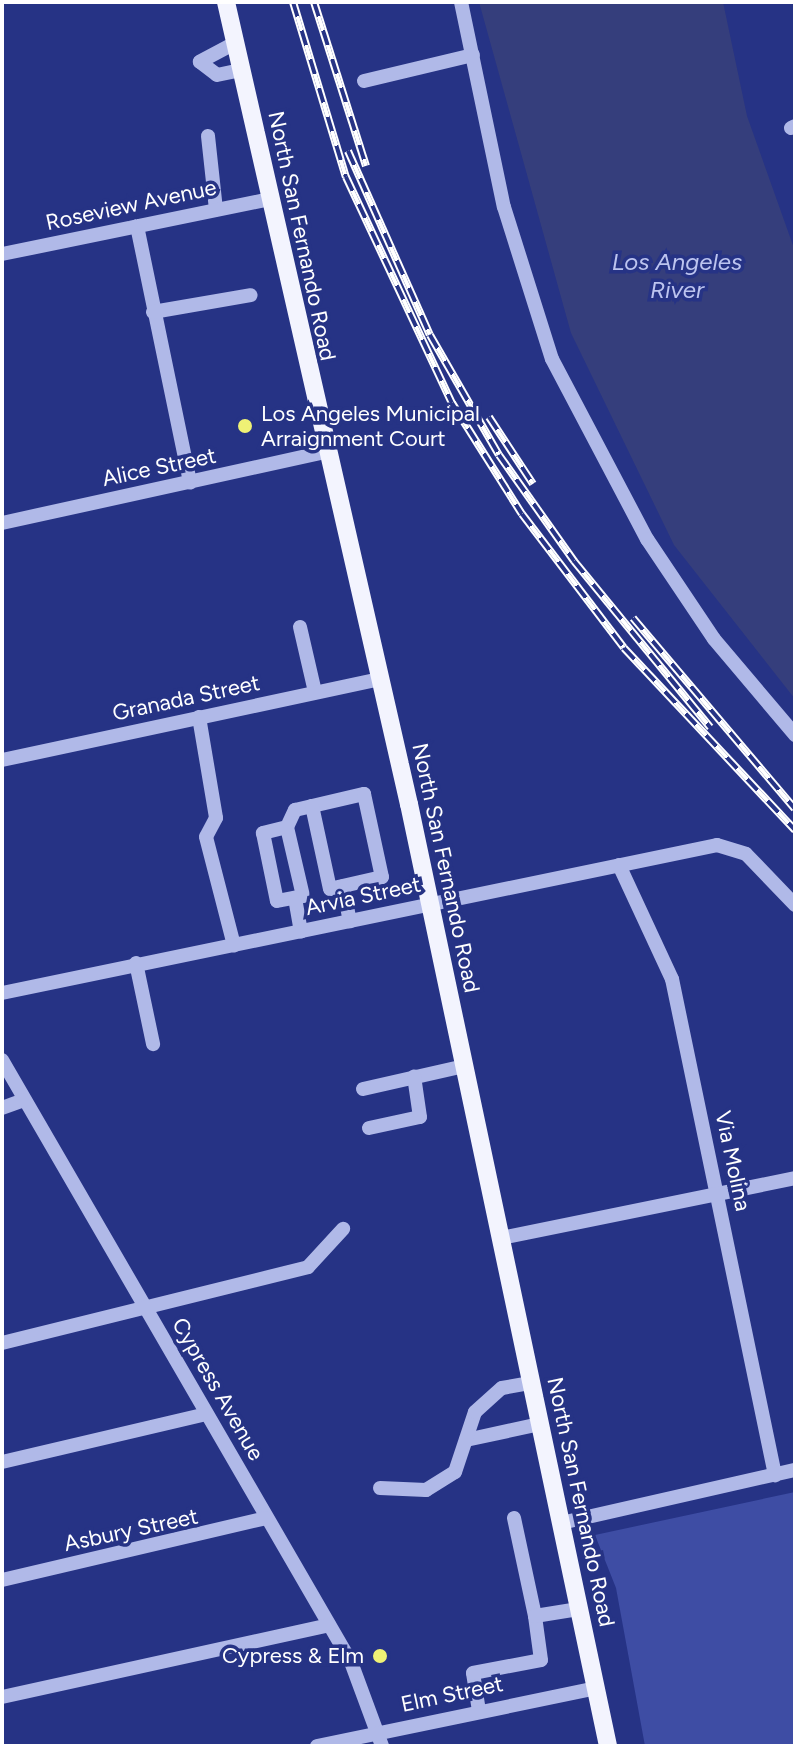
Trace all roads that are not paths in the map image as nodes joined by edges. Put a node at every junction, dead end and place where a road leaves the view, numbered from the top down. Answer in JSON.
{"nodes":[{"id":1,"x":226,"y":2,"type":"edge"},
{"id":2,"x":461,"y":2,"type":"edge"},
{"id":3,"x":235,"y":43,"type":"junction"},
{"id":4,"x":473,"y":55,"type":"junction"},
{"id":5,"x":241,"y":70,"type":"junction"},
{"id":6,"x":364,"y":81,"type":"dead end"},
{"id":7,"x":208,"y":136,"type":"dead end"},
{"id":8,"x":269,"y":199,"type":"junction"},
{"id":9,"x":216,"y":210,"type":"junction"},
{"id":10,"x":137,"y":226,"type":"junction"},
{"id":11,"x":2,"y":254,"type":"edge"},
{"id":12,"x":251,"y":295,"type":"dead end"},
{"id":13,"x":153,"y":312,"type":"junction"},
{"id":14,"x":325,"y":452,"type":"junction"},
{"id":15,"x":190,"y":483,"type":"junction"},
{"id":16,"x":2,"y":523,"type":"edge"},
{"id":17,"x":300,"y":627,"type":"dead end"},
{"id":18,"x":379,"y":679,"type":"junction"},
{"id":19,"x":315,"y":692,"type":"junction"},
{"id":20,"x":199,"y":717,"type":"junction"},
{"id":21,"x":795,"y":735,"type":"edge"},
{"id":22,"x":2,"y":760,"type":"edge"},
{"id":23,"x":312,"y":806,"type":"junction"},
{"id":24,"x":287,"y":827,"type":"junction"},
{"id":25,"x":619,"y":865,"type":"junction"},
{"id":26,"x":350,"y":884,"type":"junction"},
{"id":27,"x":295,"y":898,"type":"junction"},
{"id":28,"x":430,"y":905,"type":"junction"},
{"id":29,"x":795,"y":905,"type":"edge"},
{"id":30,"x":350,"y":921,"type":"junction"},
{"id":31,"x":301,"y":931,"type":"junction"},
{"id":32,"x":234,"y":945,"type":"junction"},
{"id":33,"x":136,"y":963,"type":"junction"},
{"id":34,"x":2,"y":993,"type":"edge"},
{"id":35,"x":153,"y":1044,"type":"dead end"},
{"id":36,"x":2,"y":1060,"type":"edge"},
{"id":37,"x":464,"y":1066,"type":"junction"},
{"id":38,"x":414,"y":1076,"type":"junction"},
{"id":39,"x":363,"y":1089,"type":"dead end"},
{"id":40,"x":24,"y":1100,"type":"junction"},
{"id":41,"x":2,"y":1108,"type":"edge"},
{"id":42,"x":369,"y":1128,"type":"dead end"},
{"id":43,"x":795,"y":1178,"type":"edge"},
{"id":44,"x":717,"y":1193,"type":"junction"},
{"id":45,"x":343,"y":1229,"type":"dead end"},
{"id":46,"x":501,"y":1238,"type":"junction"},
{"id":47,"x":146,"y":1307,"type":"junction"},
{"id":48,"x":2,"y":1343,"type":"edge"},
{"id":49,"x":531,"y":1383,"type":"junction"},
{"id":50,"x":206,"y":1414,"type":"junction"},
{"id":51,"x":540,"y":1424,"type":"junction"},
{"id":52,"x":466,"y":1440,"type":"junction"},
{"id":53,"x":2,"y":1462,"type":"edge"},
{"id":54,"x":795,"y":1470,"type":"edge"},
{"id":55,"x":775,"y":1475,"type":"junction"},
{"id":56,"x":380,"y":1488,"type":"dead end"},
{"id":57,"x":266,"y":1518,"type":"junction"},
{"id":58,"x":514,"y":1518,"type":"dead end"},
{"id":59,"x":561,"y":1523,"type":"junction"},
{"id":60,"x":2,"y":1580,"type":"edge"},
{"id":61,"x":578,"y":1609,"type":"junction"},
{"id":62,"x":535,"y":1616,"type":"junction"},
{"id":63,"x":329,"y":1625,"type":"junction"},
{"id":64,"x":596,"y":1688,"type":"junction"},
{"id":65,"x":2,"y":1697,"type":"edge"},
{"id":66,"x":479,"y":1711,"type":"junction"},
{"id":67,"x":381,"y":1739,"type":"edge"},
{"id":68,"x":317,"y":1746,"type":"edge"},
{"id":69,"x":608,"y":1746,"type":"edge"}],
"edges":[{"from":1,"to":3,"type":"main road","name":"North San Fernando Road"},
{"from":2,"to":4,"type":"street"},
{"from":3,"to":5,"type":"main road","name":"North San Fernando Road"},
{"from":3,"to":5,"type":"street"},
{"from":4,"to":6,"type":"street"},
{"from":4,"to":21,"type":"street"},
{"from":5,"to":8,"type":"main road","name":"North San Fernando Road"},
{"from":7,"to":9,"type":"street"},
{"from":8,"to":9,"type":"street","name":"Roseview Avenue"},
{"from":8,"to":14,"type":"main road","name":"North San Fernando Road"},
{"from":9,"to":10,"type":"street","name":"Roseview Avenue"},
{"from":10,"to":11,"type":"street","name":"Roseview Avenue"},
{"from":10,"to":13,"type":"street"},
{"from":12,"to":13,"type":"street"},
{"from":13,"to":15,"type":"street"},
{"from":14,"to":15,"type":"street","name":"Alice Street"},
{"from":14,"to":18,"type":"main road","name":"North San Fernando Road"},
{"from":15,"to":16,"type":"street","name":"Alice Street"},
{"from":17,"to":19,"type":"street"},
{"from":18,"to":19,"type":"street","name":"Granada Street"},
{"from":18,"to":28,"type":"main road","name":"North San Fernando Road"},
{"from":19,"to":20,"type":"street","name":"Granada Street"},
{"from":20,"to":22,"type":"street","name":"Granada Street"},
{"from":20,"to":32,"type":"street"},
{"from":23,"to":24,"type":"street"},
{"from":23,"to":26,"type":"street"},
{"from":23,"to":26,"type":"street"},
{"from":24,"to":27,"type":"street"},
{"from":24,"to":27,"type":"street"},
{"from":25,"to":28,"type":"street","name":"Arvia Street"},
{"from":25,"to":29,"type":"street","name":"Arvia Street"},
{"from":25,"to":44,"type":"street","name":"Via Molina"},
{"from":26,"to":30,"type":"street"},
{"from":27,"to":31,"type":"street"},
{"from":28,"to":30,"type":"street","name":"Arvia Street"},
{"from":28,"to":37,"type":"main road","name":"North San Fernando Road"},
{"from":30,"to":31,"type":"street","name":"Arvia Street"},
{"from":31,"to":32,"type":"street","name":"Arvia Street"},
{"from":32,"to":33,"type":"street","name":"Arvia Street"},
{"from":33,"to":34,"type":"street","name":"Arvia Street"},
{"from":33,"to":35,"type":"street"},
{"from":36,"to":40,"type":"street","name":"Cypress Avenue"},
{"from":37,"to":38,"type":"street"},
{"from":37,"to":46,"type":"main road","name":"North San Fernando Road"},
{"from":38,"to":39,"type":"street"},
{"from":38,"to":42,"type":"street"},
{"from":40,"to":41,"type":"street"},
{"from":40,"to":47,"type":"street","name":"Cypress Avenue"},
{"from":43,"to":44,"type":"street"},
{"from":44,"to":46,"type":"street"},
{"from":44,"to":55,"type":"street","name":"Via Molina"},
{"from":45,"to":47,"type":"street"},
{"from":46,"to":49,"type":"main road","name":"North San Fernando Road"},
{"from":47,"to":48,"type":"street"},
{"from":47,"to":50,"type":"street","name":"Cypress Avenue"},
{"from":49,"to":51,"type":"main road","name":"North San Fernando Road"},
{"from":49,"to":52,"type":"street"},
{"from":50,"to":53,"type":"street"},
{"from":50,"to":57,"type":"street","name":"Cypress Avenue"},
{"from":51,"to":52,"type":"street"},
{"from":51,"to":59,"type":"main road","name":"North San Fernando Road"},
{"from":52,"to":56,"type":"street"},
{"from":54,"to":55,"type":"street"},
{"from":55,"to":59,"type":"street"},
{"from":57,"to":60,"type":"street","name":"Asbury Street"},
{"from":57,"to":63,"type":"street","name":"Cypress Avenue"},
{"from":58,"to":62,"type":"street"},
{"from":59,"to":61,"type":"main road","name":"North San Fernando Road"},
{"from":61,"to":62,"type":"street"},
{"from":61,"to":64,"type":"main road","name":"North San Fernando Road"},
{"from":62,"to":66,"type":"street"},
{"from":63,"to":65,"type":"street"},
{"from":63,"to":67,"type":"street","name":"Cypress Avenue"},
{"from":64,"to":66,"type":"street","name":"Elm Street"},
{"from":64,"to":69,"type":"main road","name":"North San Fernando Road"},
{"from":66,"to":67,"type":"street","name":"Elm Street"},
{"from":67,"to":68,"type":"street","name":"Elm Street"}]}
